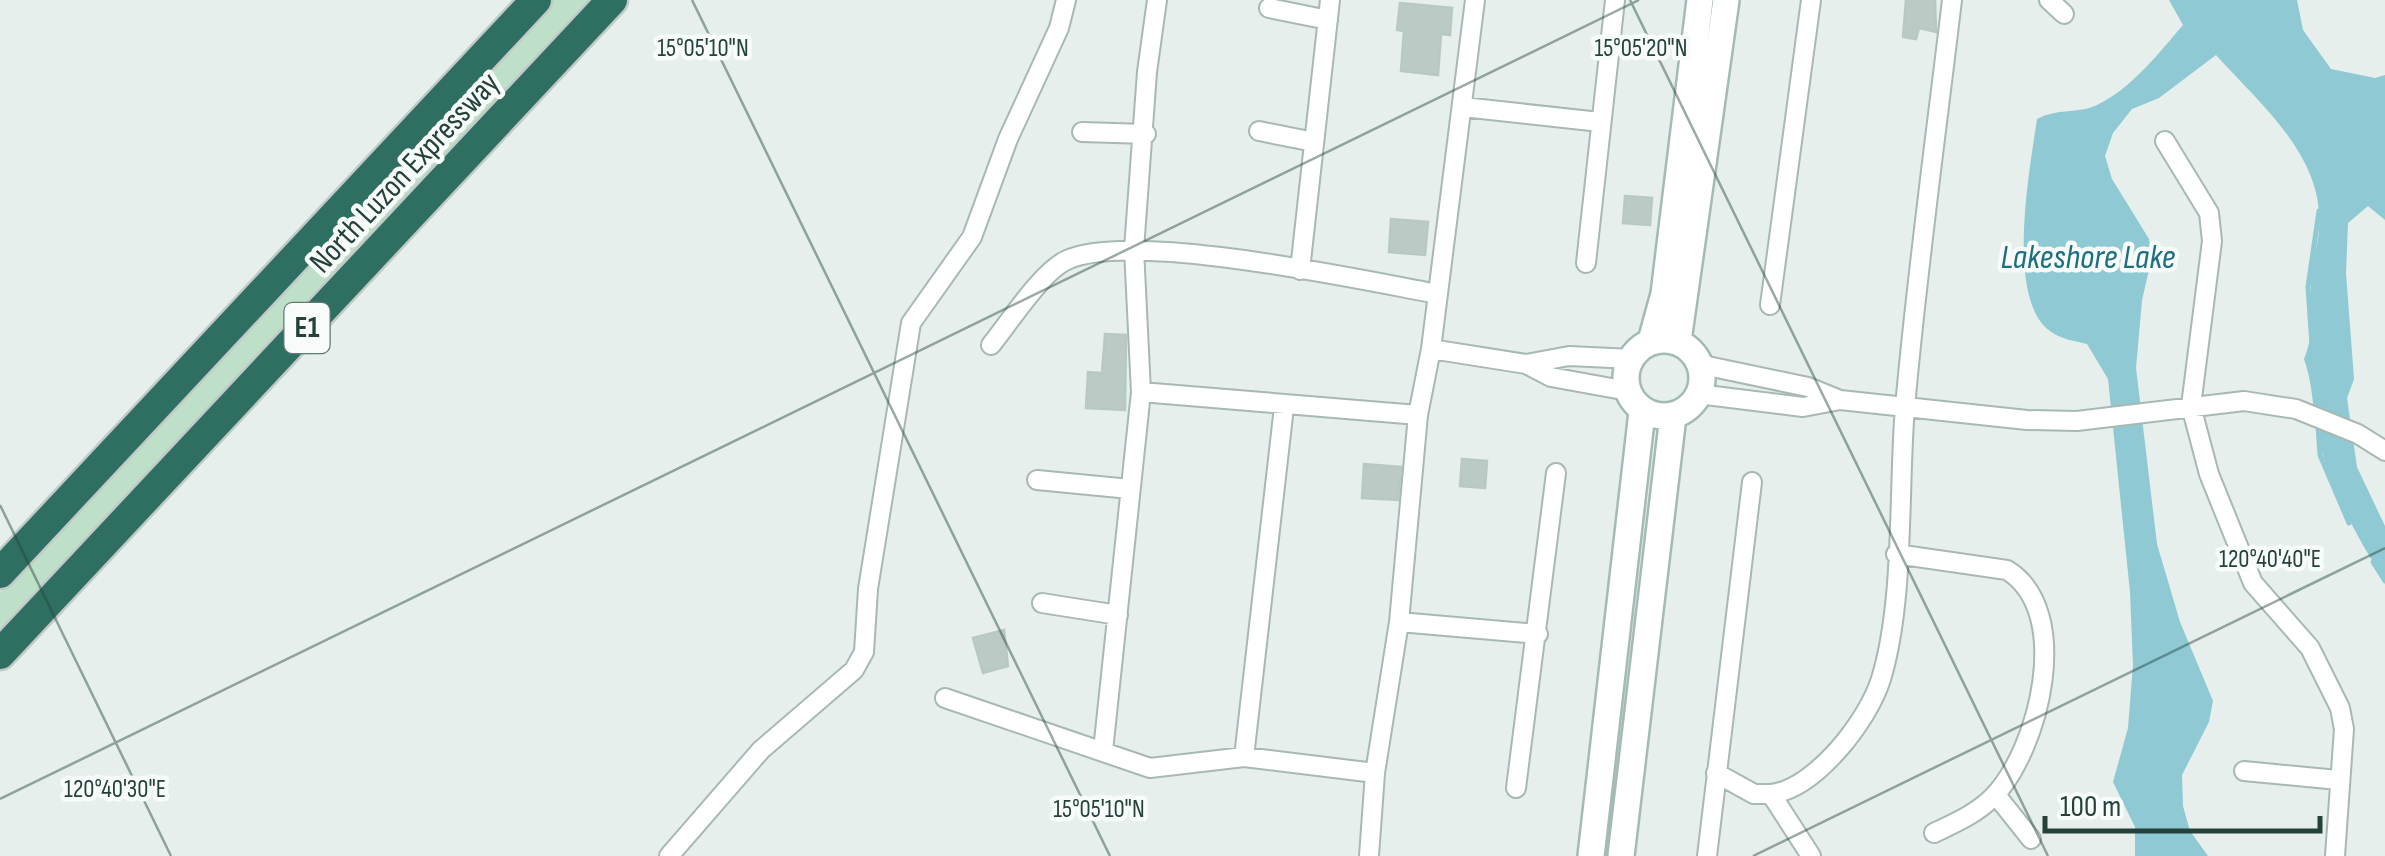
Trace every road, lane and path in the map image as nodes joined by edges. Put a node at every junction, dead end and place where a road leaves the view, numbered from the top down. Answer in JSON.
{"nodes":[{"id":1,"x":536,"y":0,"type":"edge"},
{"id":2,"x":612,"y":0,"type":"edge"},
{"id":3,"x":1066,"y":0,"type":"edge"},
{"id":4,"x":1158,"y":0,"type":"edge"},
{"id":5,"x":1330,"y":0,"type":"edge"},
{"id":6,"x":1475,"y":0,"type":"edge"},
{"id":7,"x":1615,"y":0,"type":"edge"},
{"id":8,"x":1700,"y":0,"type":"edge"},
{"id":9,"x":1726,"y":0,"type":"edge"},
{"id":10,"x":1811,"y":0,"type":"edge"},
{"id":11,"x":1952,"y":0,"type":"edge"},
{"id":12,"x":2049,"y":0,"type":"edge"},
{"id":13,"x":1269,"y":8,"type":"dead end"},
{"id":14,"x":2064,"y":14,"type":"dead end"},
{"id":15,"x":1328,"y":20,"type":"junction"},
{"id":16,"x":1463,"y":106,"type":"junction"},
{"id":17,"x":1600,"y":122,"type":"junction"},
{"id":18,"x":1259,"y":130,"type":"dead end"},
{"id":19,"x":1082,"y":132,"type":"dead end"},
{"id":20,"x":1146,"y":134,"type":"junction"},
{"id":21,"x":2165,"y":141,"type":"dead end"},
{"id":22,"x":1314,"y":142,"type":"junction"},
{"id":23,"x":1134,"y":249,"type":"junction"},
{"id":24,"x":1586,"y":263,"type":"dead end"},
{"id":25,"x":1300,"y":270,"type":"junction"},
{"id":26,"x":1438,"y":294,"type":"junction"},
{"id":27,"x":1770,"y":306,"type":"dead end"},
{"id":28,"x":1678,"y":341,"type":"junction"},
{"id":29,"x":991,"y":345,"type":"dead end"},
{"id":30,"x":1431,"y":349,"type":"junction"},
{"id":31,"x":1642,"y":350,"type":"junction"},
{"id":32,"x":1526,"y":364,"type":"junction"},
{"id":33,"x":1698,"y":364,"type":"junction"},
{"id":34,"x":1141,"y":392,"type":"junction"},
{"id":35,"x":1698,"y":394,"type":"junction"},
{"id":36,"x":1840,"y":400,"type":"junction"},
{"id":37,"x":1635,"y":401,"type":"junction"},
{"id":38,"x":1906,"y":406,"type":"junction"},
{"id":39,"x":2191,"y":406,"type":"junction"},
{"id":40,"x":1284,"y":407,"type":"junction"},
{"id":41,"x":1418,"y":415,"type":"junction"},
{"id":42,"x":1674,"y":416,"type":"junction"},
{"id":43,"x":2385,"y":450,"type":"edge"},
{"id":44,"x":1556,"y":473,"type":"dead end"},
{"id":45,"x":1037,"y":480,"type":"dead end"},
{"id":46,"x":1752,"y":482,"type":"dead end"},
{"id":47,"x":1130,"y":490,"type":"junction"},
{"id":48,"x":1896,"y":554,"type":"junction"},
{"id":49,"x":0,"y":572,"type":"edge"},
{"id":50,"x":1042,"y":603,"type":"dead end"},
{"id":51,"x":1118,"y":615,"type":"junction"},
{"id":52,"x":1399,"y":622,"type":"junction"},
{"id":53,"x":1538,"y":634,"type":"junction"},
{"id":54,"x":0,"y":654,"type":"edge"},
{"id":55,"x":944,"y":698,"type":"dead end"},
{"id":56,"x":1102,"y":751,"type":"junction"},
{"id":57,"x":1244,"y":757,"type":"junction"},
{"id":58,"x":2244,"y":771,"type":"dead end"},
{"id":59,"x":1375,"y":773,"type":"junction"},
{"id":60,"x":1716,"y":774,"type":"junction"},
{"id":61,"x":2338,"y":780,"type":"junction"},
{"id":62,"x":1516,"y":788,"type":"dead end"},
{"id":63,"x":1771,"y":794,"type":"junction"},
{"id":64,"x":1996,"y":795,"type":"junction"},
{"id":65,"x":1934,"y":833,"type":"dead end"},
{"id":66,"x":2031,"y":839,"type":"dead end"},
{"id":67,"x":669,"y":856,"type":"edge"},
{"id":68,"x":1368,"y":856,"type":"edge"},
{"id":69,"x":1591,"y":856,"type":"edge"},
{"id":70,"x":1621,"y":856,"type":"edge"},
{"id":71,"x":1707,"y":856,"type":"edge"},
{"id":72,"x":1811,"y":856,"type":"edge"},
{"id":73,"x":2335,"y":856,"type":"edge"}],
"edges":[{"from":1,"to":49,"type":"highway","name":"North Luzon Expressway","number":"E1"},
{"from":2,"to":54,"type":"highway","name":"North Luzon Expressway","number":"E1"},
{"from":3,"to":67,"type":"street"},
{"from":4,"to":20,"type":"street"},
{"from":5,"to":15,"type":"street"},
{"from":6,"to":16,"type":"street"},
{"from":7,"to":17,"type":"street"},
{"from":8,"to":31,"type":"street"},
{"from":9,"to":28,"type":"street"},
{"from":10,"to":27,"type":"street"},
{"from":11,"to":38,"type":"street"},
{"from":12,"to":14,"type":"street"},
{"from":13,"to":15,"type":"street"},
{"from":15,"to":22,"type":"street"},
{"from":16,"to":17,"type":"street"},
{"from":16,"to":26,"type":"street"},
{"from":17,"to":24,"type":"street"},
{"from":18,"to":22,"type":"street"},
{"from":19,"to":20,"type":"street"},
{"from":20,"to":23,"type":"street"},
{"from":21,"to":39,"type":"street"},
{"from":22,"to":25,"type":"street"},
{"from":23,"to":25,"type":"street"},
{"from":23,"to":29,"type":"street"},
{"from":23,"to":34,"type":"street"},
{"from":25,"to":26,"type":"street"},
{"from":26,"to":30,"type":"street"},
{"from":28,"to":31,"type":"street"},
{"from":28,"to":33,"type":"street"},
{"from":30,"to":32,"type":"street"},
{"from":30,"to":41,"type":"street"},
{"from":31,"to":32,"type":"street"},
{"from":31,"to":37,"type":"street"},
{"from":32,"to":37,"type":"street"},
{"from":33,"to":35,"type":"street"},
{"from":33,"to":36,"type":"street"},
{"from":34,"to":40,"type":"street"},
{"from":34,"to":47,"type":"street"},
{"from":35,"to":36,"type":"street"},
{"from":35,"to":42,"type":"street"},
{"from":36,"to":38,"type":"street"},
{"from":37,"to":42,"type":"street"},
{"from":37,"to":69,"type":"street"},
{"from":38,"to":39,"type":"street"},
{"from":38,"to":48,"type":"street"},
{"from":39,"to":43,"type":"street"},
{"from":39,"to":61,"type":"street"},
{"from":40,"to":41,"type":"street"},
{"from":40,"to":57,"type":"street"},
{"from":41,"to":52,"type":"street"},
{"from":42,"to":70,"type":"street"},
{"from":44,"to":53,"type":"street"},
{"from":45,"to":47,"type":"street"},
{"from":46,"to":60,"type":"street"},
{"from":47,"to":51,"type":"street"},
{"from":48,"to":63,"type":"street"},
{"from":48,"to":64,"type":"street"},
{"from":50,"to":51,"type":"street"},
{"from":51,"to":56,"type":"street"},
{"from":52,"to":53,"type":"street"},
{"from":52,"to":59,"type":"street"},
{"from":53,"to":62,"type":"street"},
{"from":55,"to":56,"type":"street"},
{"from":56,"to":57,"type":"street"},
{"from":57,"to":59,"type":"street"},
{"from":58,"to":61,"type":"street"},
{"from":59,"to":68,"type":"street"},
{"from":60,"to":63,"type":"street"},
{"from":60,"to":71,"type":"street"},
{"from":61,"to":73,"type":"street"},
{"from":63,"to":72,"type":"street"},
{"from":64,"to":65,"type":"street"},
{"from":64,"to":66,"type":"street"}]}
